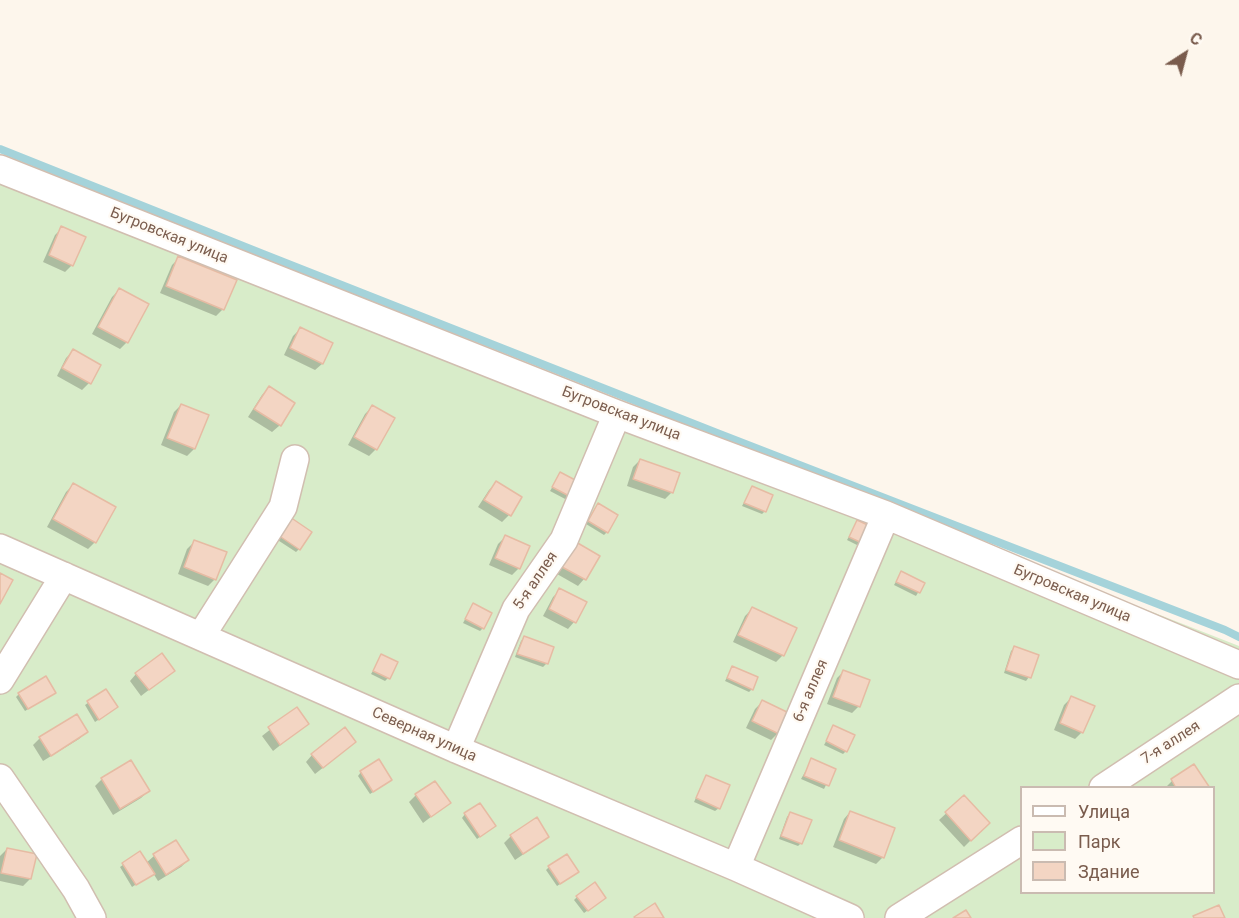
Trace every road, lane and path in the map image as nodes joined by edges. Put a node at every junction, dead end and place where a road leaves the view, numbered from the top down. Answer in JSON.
{"nodes":[{"id":1,"x":0,"y":169,"type":"edge"},
{"id":2,"x":617,"y":414,"type":"junction"},
{"id":3,"x":295,"y":459,"type":"dead end"},
{"id":4,"x":886,"y":515,"type":"junction"},
{"id":5,"x":0,"y":548,"type":"edge"},
{"id":6,"x":64,"y":576,"type":"junction"},
{"id":7,"x":201,"y":636,"type":"junction"},
{"id":8,"x":1239,"y":665,"type":"edge"},
{"id":9,"x":0,"y":680,"type":"edge"},
{"id":10,"x":1239,"y":698,"type":"edge"},
{"id":11,"x":456,"y":749,"type":"junction"},
{"id":12,"x":0,"y":778,"type":"edge"},
{"id":13,"x":1106,"y":786,"type":"edge"},
{"id":14,"x":1020,"y":841,"type":"edge"},
{"id":15,"x":736,"y":867,"type":"junction"},
{"id":16,"x":92,"y":918,"type":"edge"},
{"id":17,"x":850,"y":918,"type":"edge"},
{"id":18,"x":899,"y":918,"type":"edge"}],
"edges":[{"from":1,"to":2,"type":"street","name":"Бугровская улица"},
{"from":2,"to":4,"type":"street","name":"Бугровская улица"},
{"from":2,"to":11,"type":"street","name":"5-я аллея"},
{"from":3,"to":7,"type":"street"},
{"from":4,"to":8,"type":"street","name":"Бугровская улица"},
{"from":4,"to":15,"type":"street","name":"6-я аллея"},
{"from":5,"to":6,"type":"street","name":"Северная улица"},
{"from":6,"to":7,"type":"street","name":"Северная улица"},
{"from":6,"to":9,"type":"street"},
{"from":7,"to":11,"type":"street","name":"Северная улица"},
{"from":10,"to":13,"type":"street","name":"7-я аллея"},
{"from":11,"to":15,"type":"street","name":"Северная улица"},
{"from":12,"to":16,"type":"street"},
{"from":14,"to":18,"type":"street"},
{"from":15,"to":17,"type":"street","name":"Северная улица"}]}
